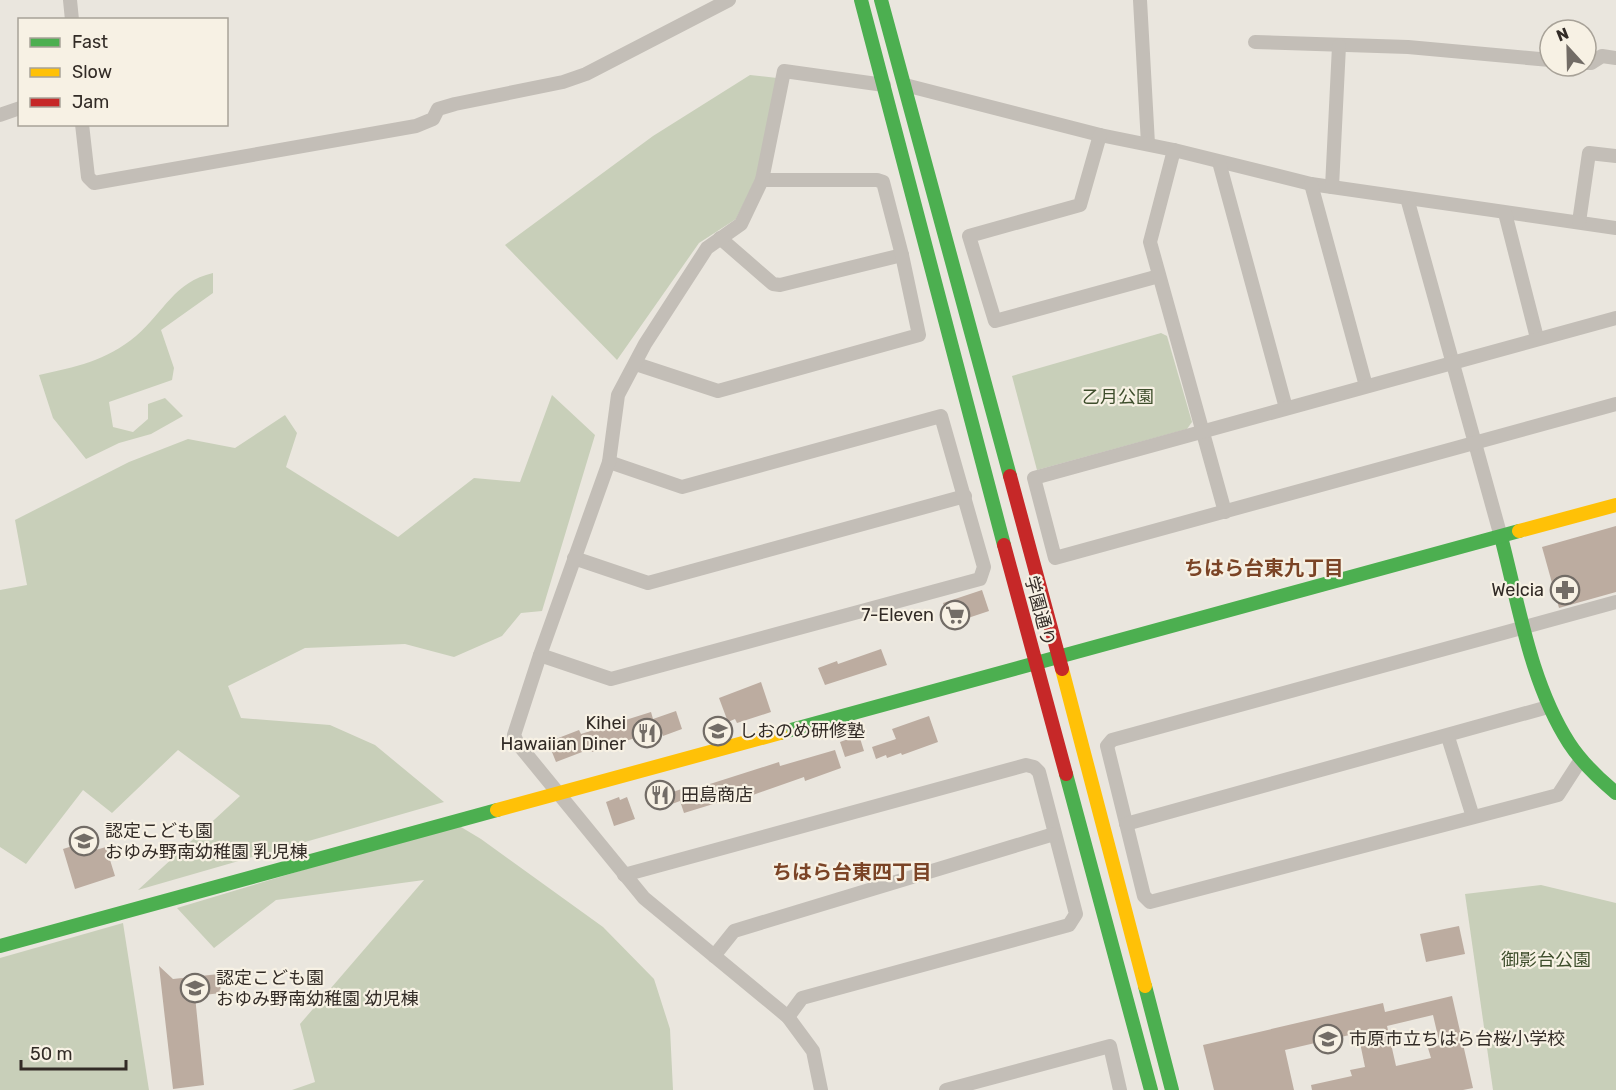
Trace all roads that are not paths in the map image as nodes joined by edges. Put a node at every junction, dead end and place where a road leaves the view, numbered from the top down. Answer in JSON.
{"nodes":[{"id":1,"x":70,"y":0,"type":"edge"},
{"id":2,"x":729,"y":0,"type":"edge"},
{"id":3,"x":861,"y":0,"type":"edge"},
{"id":4,"x":881,"y":0,"type":"edge"},
{"id":5,"x":1140,"y":0,"type":"edge"},
{"id":6,"x":72,"y":18,"type":"edge"},
{"id":7,"x":1255,"y":42,"type":"dead end"},
{"id":8,"x":1339,"y":45,"type":"junction"},
{"id":9,"x":1616,"y":58,"type":"edge"},
{"id":10,"x":1538,"y":59,"type":"edge"},
{"id":11,"x":1598,"y":59,"type":"edge"},
{"id":12,"x":905,"y":85,"type":"junction"},
{"id":13,"x":884,"y":86,"type":"junction"},
{"id":14,"x":18,"y":109,"type":"edge"},
{"id":15,"x":0,"y":115,"type":"edge"},
{"id":16,"x":82,"y":126,"type":"edge"},
{"id":17,"x":1100,"y":135,"type":"junction"},
{"id":18,"x":1148,"y":144,"type":"junction"},
{"id":19,"x":1174,"y":150,"type":"junction"},
{"id":20,"x":1616,"y":156,"type":"edge"},
{"id":21,"x":1219,"y":162,"type":"junction"},
{"id":22,"x":762,"y":180,"type":"junction"},
{"id":23,"x":1311,"y":184,"type":"junction"},
{"id":24,"x":1332,"y":188,"type":"junction"},
{"id":25,"x":1407,"y":198,"type":"junction"},
{"id":26,"x":1505,"y":213,"type":"junction"},
{"id":27,"x":1578,"y":222,"type":"junction"},
{"id":28,"x":1616,"y":228,"type":"edge"},
{"id":29,"x":720,"y":238,"type":"junction"},
{"id":30,"x":902,"y":255,"type":"junction"},
{"id":31,"x":1159,"y":276,"type":"junction"},
{"id":32,"x":1616,"y":318,"type":"edge"},
{"id":33,"x":1537,"y":338,"type":"junction"},
{"id":34,"x":1453,"y":362,"type":"junction"},
{"id":35,"x":636,"y":364,"type":"junction"},
{"id":36,"x":1366,"y":386,"type":"junction"},
{"id":37,"x":1616,"y":404,"type":"edge"},
{"id":38,"x":1286,"y":408,"type":"junction"},
{"id":39,"x":1202,"y":431,"type":"junction"},
{"id":40,"x":1475,"y":442,"type":"junction"},
{"id":41,"x":609,"y":462,"type":"junction"},
{"id":42,"x":965,"y":496,"type":"junction"},
{"id":43,"x":1616,"y":505,"type":"edge"},
{"id":44,"x":1225,"y":512,"type":"junction"},
{"id":45,"x":1501,"y":537,"type":"junction"},
{"id":46,"x":574,"y":558,"type":"junction"},
{"id":47,"x":1614,"y":603,"type":"edge"},
{"id":48,"x":1616,"y":618,"type":"edge"},
{"id":49,"x":1526,"y":628,"type":"junction"},
{"id":50,"x":540,"y":655,"type":"junction"},
{"id":51,"x":1059,"y":659,"type":"junction"},
{"id":52,"x":1036,"y":665,"type":"junction"},
{"id":53,"x":1548,"y":707,"type":"junction"},
{"id":54,"x":1448,"y":736,"type":"junction"},
{"id":55,"x":1580,"y":760,"type":"junction"},
{"id":56,"x":556,"y":793,"type":"junction"},
{"id":57,"x":1616,"y":793,"type":"edge"},
{"id":58,"x":1473,"y":817,"type":"junction"},
{"id":59,"x":1126,"y":824,"type":"junction"},
{"id":60,"x":1054,"y":834,"type":"junction"},
{"id":61,"x":624,"y":875,"type":"junction"},
{"id":62,"x":0,"y":946,"type":"edge"},
{"id":63,"x":714,"y":956,"type":"junction"},
{"id":64,"x":788,"y":1017,"type":"junction"},
{"id":65,"x":821,"y":1090,"type":"edge"},
{"id":66,"x":945,"y":1090,"type":"edge"},
{"id":67,"x":1120,"y":1090,"type":"edge"},
{"id":68,"x":1151,"y":1090,"type":"edge"},
{"id":69,"x":1172,"y":1090,"type":"edge"}],
"edges":[{"from":1,"to":6,"type":"street"},
{"from":2,"to":16,"type":"street"},
{"from":3,"to":13,"type":"street","name":"学園通り"},
{"from":4,"to":12,"type":"street","name":"学園通り"},
{"from":5,"to":18,"type":"street"},
{"from":7,"to":8,"type":"street"},
{"from":8,"to":10,"type":"street"},
{"from":8,"to":24,"type":"street"},
{"from":9,"to":11,"type":"street"},
{"from":12,"to":17,"type":"street"},
{"from":12,"to":51,"type":"street","name":"学園通り"},
{"from":13,"to":22,"type":"street"},
{"from":13,"to":52,"type":"street","name":"学園通り"},
{"from":14,"to":15,"type":"street"},
{"from":17,"to":18,"type":"street"},
{"from":17,"to":31,"type":"street"},
{"from":18,"to":19,"type":"street"},
{"from":19,"to":21,"type":"street"},
{"from":19,"to":31,"type":"street"},
{"from":20,"to":27,"type":"street"},
{"from":21,"to":23,"type":"street"},
{"from":21,"to":38,"type":"street"},
{"from":22,"to":29,"type":"street"},
{"from":22,"to":30,"type":"street"},
{"from":23,"to":24,"type":"street"},
{"from":23,"to":36,"type":"street"},
{"from":24,"to":25,"type":"street"},
{"from":25,"to":26,"type":"street"},
{"from":25,"to":34,"type":"street"},
{"from":26,"to":27,"type":"street"},
{"from":26,"to":33,"type":"street"},
{"from":27,"to":28,"type":"street"},
{"from":29,"to":30,"type":"street"},
{"from":29,"to":35,"type":"street"},
{"from":30,"to":35,"type":"street"},
{"from":31,"to":39,"type":"street"},
{"from":32,"to":33,"type":"street"},
{"from":33,"to":34,"type":"street"},
{"from":34,"to":36,"type":"street"},
{"from":34,"to":40,"type":"street"},
{"from":35,"to":41,"type":"street"},
{"from":36,"to":38,"type":"street"},
{"from":37,"to":40,"type":"street"},
{"from":38,"to":39,"type":"street"},
{"from":39,"to":44,"type":"street"},
{"from":39,"to":44,"type":"street"},
{"from":40,"to":44,"type":"street"},
{"from":40,"to":45,"type":"street"},
{"from":41,"to":42,"type":"street"},
{"from":41,"to":46,"type":"street"},
{"from":42,"to":46,"type":"street"},
{"from":42,"to":50,"type":"street"},
{"from":43,"to":45,"type":"street"},
{"from":45,"to":49,"type":"street"},
{"from":45,"to":51,"type":"street"},
{"from":46,"to":50,"type":"street"},
{"from":47,"to":48,"type":"street"},
{"from":47,"to":49,"type":"street"},
{"from":49,"to":53,"type":"street"},
{"from":49,"to":59,"type":"street"},
{"from":50,"to":56,"type":"street"},
{"from":51,"to":52,"type":"street"},
{"from":51,"to":69,"type":"street","name":"学園通り"},
{"from":52,"to":56,"type":"street"},
{"from":52,"to":68,"type":"street","name":"学園通り"},
{"from":53,"to":54,"type":"street"},
{"from":53,"to":55,"type":"street"},
{"from":54,"to":58,"type":"street"},
{"from":54,"to":59,"type":"street"},
{"from":55,"to":57,"type":"street"},
{"from":55,"to":58,"type":"street"},
{"from":56,"to":61,"type":"street"},
{"from":56,"to":62,"type":"street"},
{"from":58,"to":59,"type":"street"},
{"from":60,"to":61,"type":"street"},
{"from":60,"to":63,"type":"street"},
{"from":60,"to":64,"type":"street"},
{"from":61,"to":63,"type":"street"},
{"from":63,"to":64,"type":"street"},
{"from":64,"to":65,"type":"street"},
{"from":66,"to":67,"type":"street"}]}
